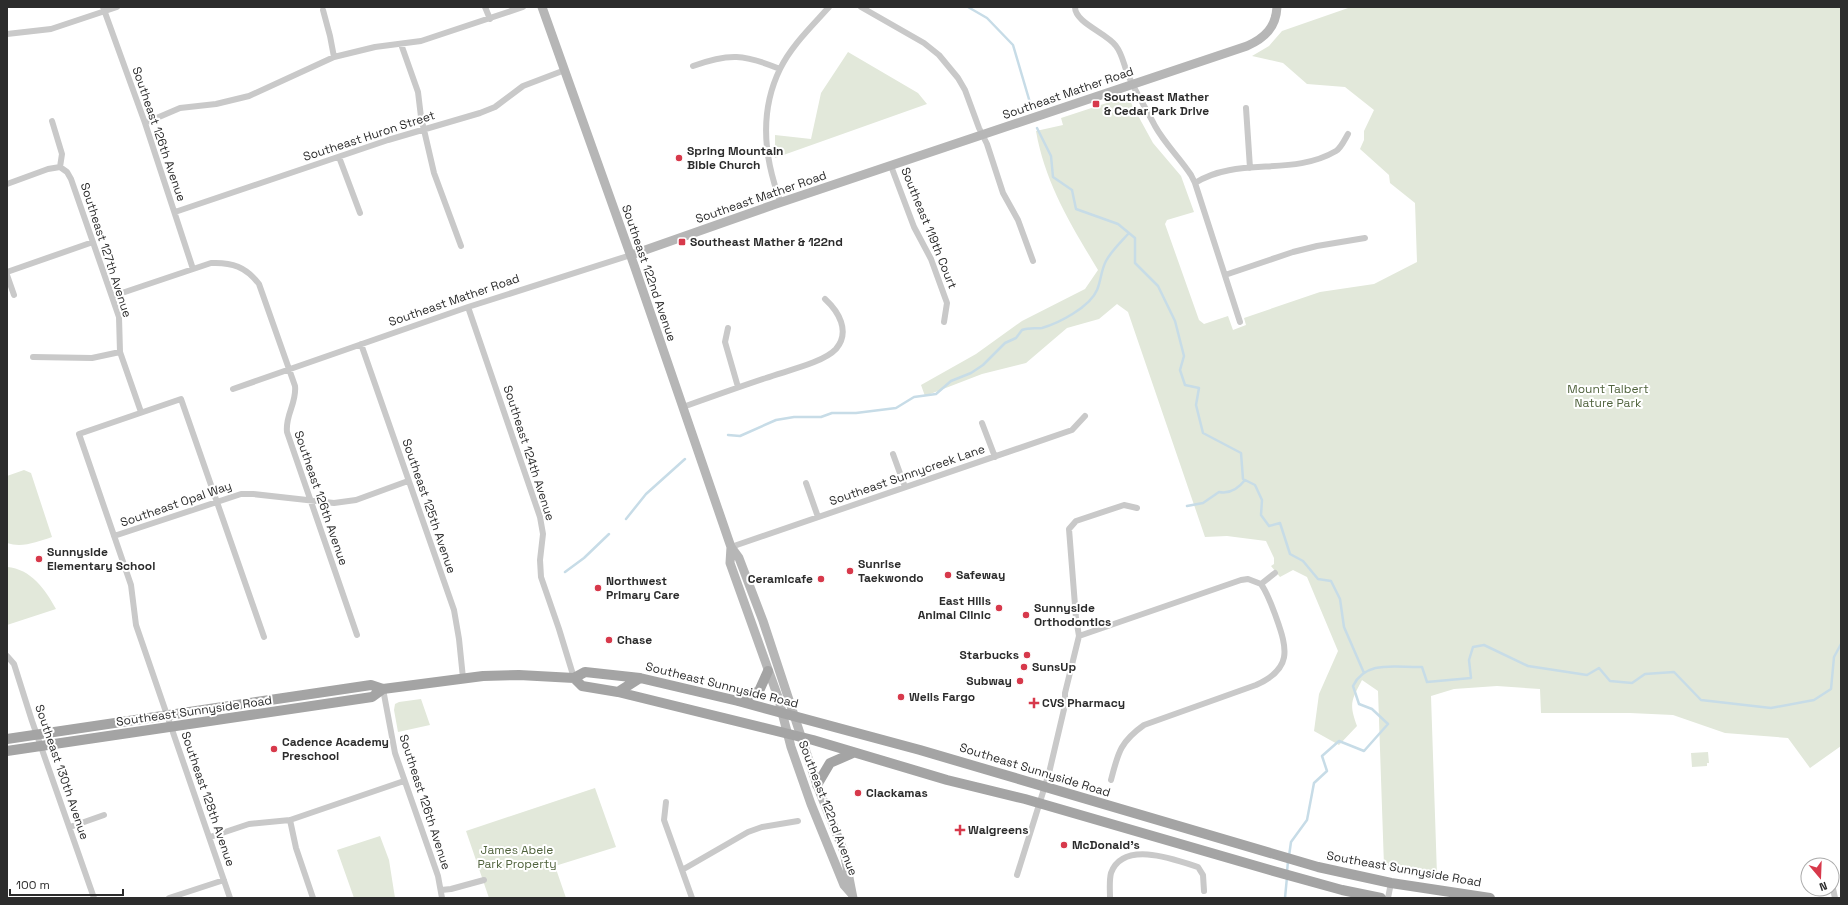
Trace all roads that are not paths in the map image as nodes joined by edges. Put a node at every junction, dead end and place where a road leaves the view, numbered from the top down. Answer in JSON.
{"nodes":[{"id":1,"x":117,"y":7,"type":"edge"},
{"id":2,"x":486,"y":7,"type":"edge"},
{"id":3,"x":523,"y":7,"type":"edge"},
{"id":4,"x":542,"y":7,"type":"edge"},
{"id":5,"x":829,"y":7,"type":"edge"},
{"id":6,"x":861,"y":7,"type":"edge"},
{"id":7,"x":1075,"y":7,"type":"edge"},
{"id":8,"x":1277,"y":7,"type":"edge"},
{"id":9,"x":103,"y":9,"type":"edge"},
{"id":10,"x":322,"y":10,"type":"dead end"},
{"id":11,"x":490,"y":19,"type":"junction"},
{"id":12,"x":7,"y":34,"type":"edge"},
{"id":13,"x":401,"y":44,"type":"junction"},
{"id":14,"x":334,"y":57,"type":"junction"},
{"id":15,"x":693,"y":66,"type":"dead end"},
{"id":16,"x":780,"y":69,"type":"junction"},
{"id":17,"x":565,"y":70,"type":"junction"},
{"id":18,"x":1133,"y":84,"type":"junction"},
{"id":19,"x":1246,"y":108,"type":"dead end"},
{"id":20,"x":52,"y":120,"type":"dead end"},
{"id":21,"x":145,"y":123,"type":"junction"},
{"id":22,"x":424,"y":130,"type":"junction"},
{"id":23,"x":1348,"y":134,"type":"dead end"},
{"id":24,"x":982,"y":135,"type":"junction"},
{"id":25,"x":339,"y":156,"type":"junction"},
{"id":26,"x":891,"y":166,"type":"junction"},
{"id":27,"x":60,"y":167,"type":"junction"},
{"id":28,"x":1250,"y":168,"type":"junction"},
{"id":29,"x":1195,"y":183,"type":"junction"},
{"id":30,"x":7,"y":184,"type":"edge"},
{"id":31,"x":781,"y":203,"type":"junction"},
{"id":32,"x":175,"y":212,"type":"junction"},
{"id":33,"x":360,"y":213,"type":"dead end"},
{"id":34,"x":1365,"y":238,"type":"dead end"},
{"id":35,"x":93,"y":242,"type":"junction"},
{"id":36,"x":461,"y":246,"type":"dead end"},
{"id":37,"x":630,"y":255,"type":"junction"},
{"id":38,"x":1033,"y":261,"type":"dead end"},
{"id":39,"x":193,"y":269,"type":"junction"},
{"id":40,"x":7,"y":272,"type":"edge"},
{"id":41,"x":7,"y":275,"type":"edge"},
{"id":42,"x":1225,"y":275,"type":"junction"},
{"id":43,"x":14,"y":296,"type":"dead end"},
{"id":44,"x":112,"y":296,"type":"junction"},
{"id":45,"x":824,"y":299,"type":"dead end"},
{"id":46,"x":468,"y":307,"type":"junction"},
{"id":47,"x":944,"y":322,"type":"dead end"},
{"id":48,"x":1240,"y":322,"type":"dead end"},
{"id":49,"x":728,"y":328,"type":"dead end"},
{"id":50,"x":361,"y":344,"type":"junction"},
{"id":51,"x":120,"y":352,"type":"junction"},
{"id":52,"x":33,"y":356,"type":"dead end"},
{"id":53,"x":291,"y":370,"type":"junction"},
{"id":54,"x":738,"y":387,"type":"junction"},
{"id":55,"x":233,"y":389,"type":"dead end"},
{"id":56,"x":683,"y":407,"type":"junction"},
{"id":57,"x":141,"y":412,"type":"junction"},
{"id":58,"x":1085,"y":416,"type":"dead end"},
{"id":59,"x":982,"y":423,"type":"dead end"},
{"id":60,"x":893,"y":454,"type":"dead end"},
{"id":61,"x":995,"y":457,"type":"junction"},
{"id":62,"x":408,"y":481,"type":"junction"},
{"id":63,"x":806,"y":484,"type":"dead end"},
{"id":64,"x":905,"y":487,"type":"junction"},
{"id":65,"x":310,"y":501,"type":"junction"},
{"id":66,"x":216,"y":502,"type":"junction"},
{"id":67,"x":1137,"y":508,"type":"dead end"},
{"id":68,"x":818,"y":517,"type":"junction"},
{"id":69,"x":114,"y":536,"type":"junction"},
{"id":70,"x":731,"y":547,"type":"junction"},
{"id":71,"x":1275,"y":573,"type":"dead end"},
{"id":72,"x":1262,"y":584,"type":"junction"},
{"id":73,"x":741,"y":593,"type":"junction"},
{"id":74,"x":763,"y":621,"type":"junction"},
{"id":75,"x":356,"y":635,"type":"dead end"},
{"id":76,"x":1079,"y":636,"type":"junction"},
{"id":77,"x":264,"y":637,"type":"dead end"},
{"id":78,"x":7,"y":656,"type":"edge"},
{"id":79,"x":768,"y":671,"type":"junction"},
{"id":80,"x":463,"y":678,"type":"junction"},
{"id":81,"x":574,"y":678,"type":"junction"},
{"id":82,"x":640,"y":678,"type":"junction"},
{"id":83,"x":383,"y":689,"type":"junction"},
{"id":84,"x":618,"y":692,"type":"junction"},
{"id":85,"x":298,"y":695,"type":"junction"},
{"id":86,"x":738,"y":701,"type":"junction"},
{"id":87,"x":276,"y":712,"type":"junction"},
{"id":88,"x":782,"y":713,"type":"junction"},
{"id":89,"x":167,"y":715,"type":"junction"},
{"id":90,"x":794,"y":716,"type":"junction"},
{"id":91,"x":171,"y":728,"type":"junction"},
{"id":92,"x":787,"y":734,"type":"junction"},
{"id":93,"x":37,"y":735,"type":"junction"},
{"id":94,"x":801,"y":737,"type":"junction"},
{"id":95,"x":7,"y":739,"type":"edge"},
{"id":96,"x":42,"y":747,"type":"junction"},
{"id":97,"x":7,"y":751,"type":"edge"},
{"id":98,"x":853,"y":753,"type":"junction"},
{"id":99,"x":1111,"y":780,"type":"dead end"},
{"id":100,"x":404,"y":781,"type":"junction"},
{"id":101,"x":817,"y":785,"type":"junction"},
{"id":102,"x":1045,"y":787,"type":"junction"},
{"id":103,"x":666,"y":802,"type":"dead end"},
{"id":104,"x":1040,"y":803,"type":"junction"},
{"id":105,"x":104,"y":815,"type":"dead end"},
{"id":106,"x":290,"y":820,"type":"junction"},
{"id":107,"x":798,"y":821,"type":"dead end"},
{"id":108,"x":70,"y":827,"type":"junction"},
{"id":109,"x":210,"y":837,"type":"junction"},
{"id":110,"x":682,"y":870,"type":"junction"},
{"id":111,"x":1017,"y":875,"type":"dead end"},
{"id":112,"x":224,"y":880,"type":"junction"},
{"id":113,"x":484,"y":880,"type":"dead end"},
{"id":114,"x":1391,"y":883,"type":"junction"},
{"id":115,"x":441,"y":890,"type":"junction"},
{"id":116,"x":1204,"y":891,"type":"dead end"},
{"id":117,"x":852,"y":896,"type":"edge"},
{"id":118,"x":94,"y":898,"type":"edge"},
{"id":119,"x":169,"y":898,"type":"edge"},
{"id":120,"x":230,"y":898,"type":"edge"},
{"id":121,"x":313,"y":898,"type":"edge"},
{"id":122,"x":442,"y":898,"type":"edge"},
{"id":123,"x":692,"y":898,"type":"edge"},
{"id":124,"x":1110,"y":898,"type":"edge"},
{"id":125,"x":1381,"y":898,"type":"edge"},
{"id":126,"x":1388,"y":898,"type":"edge"},
{"id":127,"x":1490,"y":898,"type":"edge"}],
"edges":[{"from":1,"to":9,"type":"street"},
{"from":2,"to":11,"type":"street"},
{"from":3,"to":11,"type":"street"},
{"from":4,"to":17,"type":"main road","name":"Southeast 122nd Avenue"},
{"from":5,"to":16,"type":"street"},
{"from":6,"to":24,"type":"street"},
{"from":7,"to":18,"type":"street"},
{"from":8,"to":18,"type":"main road","name":"Southeast Mather Road"},
{"from":9,"to":12,"type":"street"},
{"from":9,"to":21,"type":"street","name":"Southeast 126th Avenue"},
{"from":10,"to":14,"type":"street"},
{"from":11,"to":13,"type":"street"},
{"from":13,"to":14,"type":"street"},
{"from":13,"to":22,"type":"street"},
{"from":14,"to":21,"type":"street"},
{"from":15,"to":16,"type":"street"},
{"from":16,"to":31,"type":"street"},
{"from":17,"to":22,"type":"street","name":"Southeast Huron Street"},
{"from":17,"to":37,"type":"main road","name":"Southeast 122nd Avenue"},
{"from":18,"to":24,"type":"main road","name":"Southeast Mather Road"},
{"from":18,"to":29,"type":"street"},
{"from":19,"to":28,"type":"street"},
{"from":20,"to":27,"type":"street"},
{"from":21,"to":32,"type":"street","name":"Southeast 126th Avenue"},
{"from":22,"to":25,"type":"street","name":"Southeast Huron Street"},
{"from":22,"to":36,"type":"street"},
{"from":23,"to":28,"type":"street"},
{"from":24,"to":26,"type":"main road","name":"Southeast Mather Road"},
{"from":24,"to":38,"type":"street"},
{"from":25,"to":32,"type":"street","name":"Southeast Huron Street"},
{"from":25,"to":33,"type":"street"},
{"from":26,"to":31,"type":"main road","name":"Southeast Mather Road"},
{"from":26,"to":47,"type":"street","name":"Southeast 119th Court"},
{"from":27,"to":30,"type":"street"},
{"from":27,"to":35,"type":"street","name":"Southeast 127th Avenue"},
{"from":28,"to":29,"type":"street"},
{"from":29,"to":42,"type":"street"},
{"from":31,"to":37,"type":"main road","name":"Southeast Mather Road"},
{"from":32,"to":39,"type":"street","name":"Southeast 126th Avenue"},
{"from":34,"to":42,"type":"street"},
{"from":35,"to":40,"type":"street"},
{"from":35,"to":44,"type":"street","name":"Southeast 127th Avenue"},
{"from":37,"to":46,"type":"street","name":"Southeast Mather Road"},
{"from":37,"to":56,"type":"main road","name":"Southeast 122nd Avenue"},
{"from":39,"to":44,"type":"street","name":"Southeast 126th Avenue"},
{"from":39,"to":53,"type":"street","name":"Southeast 126th Avenue"},
{"from":41,"to":43,"type":"street"},
{"from":42,"to":48,"type":"street"},
{"from":44,"to":51,"type":"street","name":"Southeast 127th Avenue"},
{"from":45,"to":54,"type":"street"},
{"from":46,"to":50,"type":"street","name":"Southeast Mather Road"},
{"from":46,"to":81,"type":"street","name":"Southeast 124th Avenue"},
{"from":49,"to":54,"type":"street"},
{"from":50,"to":53,"type":"street","name":"Southeast Mather Road"},
{"from":50,"to":62,"type":"street","name":"Southeast 125th Avenue"},
{"from":51,"to":52,"type":"street"},
{"from":51,"to":57,"type":"street","name":"Southeast 127th Avenue"},
{"from":53,"to":55,"type":"street","name":"Southeast Mather Road"},
{"from":53,"to":65,"type":"street","name":"Southeast 126th Avenue"},
{"from":54,"to":56,"type":"street"},
{"from":56,"to":70,"type":"main road","name":"Southeast 122nd Avenue"},
{"from":57,"to":66,"type":"street"},
{"from":57,"to":69,"type":"street","name":"Southeast 128th Avenue"},
{"from":58,"to":61,"type":"street","name":"Southeast Sunnycreek Lane"},
{"from":59,"to":61,"type":"street"},
{"from":60,"to":64,"type":"street"},
{"from":61,"to":64,"type":"street","name":"Southeast Sunnycreek Lane"},
{"from":62,"to":65,"type":"street","name":"Southeast Opal Way"},
{"from":62,"to":80,"type":"street","name":"Southeast 125th Avenue"},
{"from":63,"to":68,"type":"street"},
{"from":64,"to":68,"type":"street","name":"Southeast Sunnycreek Lane"},
{"from":65,"to":66,"type":"street","name":"Southeast Opal Way"},
{"from":65,"to":75,"type":"street","name":"Southeast 126th Avenue"},
{"from":66,"to":69,"type":"street","name":"Southeast Opal Way"},
{"from":66,"to":77,"type":"street"},
{"from":67,"to":76,"type":"street"},
{"from":68,"to":70,"type":"street","name":"Southeast Sunnycreek Lane"},
{"from":69,"to":89,"type":"street","name":"Southeast 128th Avenue"},
{"from":70,"to":73,"type":"main road","name":"Southeast 122nd Avenue"},
{"from":70,"to":74,"type":"main road","name":"Southeast 122nd Avenue"},
{"from":71,"to":72,"type":"street"},
{"from":72,"to":76,"type":"street"},
{"from":72,"to":99,"type":"street"},
{"from":73,"to":74,"type":"main road"},
{"from":73,"to":79,"type":"main road","name":"Southeast 122nd Avenue"},
{"from":74,"to":90,"type":"main road","name":"Southeast 122nd Avenue"},
{"from":76,"to":102,"type":"street"},
{"from":78,"to":93,"type":"street","name":"Southeast 130th Avenue"},
{"from":79,"to":86,"type":"main road"},
{"from":79,"to":88,"type":"main road","name":"Southeast 122nd Avenue"},
{"from":80,"to":81,"type":"main road","name":"Southeast Sunnyside Road"},
{"from":80,"to":83,"type":"main road","name":"Southeast Sunnyside Road"},
{"from":81,"to":82,"type":"main road","name":"Southeast Sunnyside Road"},
{"from":81,"to":84,"type":"main road","name":"Southeast Sunnyside Road"},
{"from":82,"to":84,"type":"main road"},
{"from":82,"to":86,"type":"main road","name":"Southeast Sunnyside Road"},
{"from":83,"to":85,"type":"main road","name":"Southeast Sunnyside Road"},
{"from":83,"to":87,"type":"main road","name":"Southeast Sunnyside Road"},
{"from":83,"to":100,"type":"street","name":"Southeast 126th Avenue"},
{"from":84,"to":92,"type":"main road","name":"Southeast Sunnyside Road"},
{"from":85,"to":87,"type":"main road"},
{"from":85,"to":89,"type":"main road","name":"Southeast Sunnyside Road"},
{"from":86,"to":88,"type":"main road","name":"Southeast Sunnyside Road"},
{"from":87,"to":91,"type":"main road","name":"Southeast Sunnyside Road"},
{"from":88,"to":90,"type":"main road","name":"Southeast Sunnyside Road"},
{"from":88,"to":92,"type":"main road","name":"Southeast 122nd Avenue"},
{"from":89,"to":91,"type":"street","name":"Southeast 128th Avenue"},
{"from":89,"to":93,"type":"main road","name":"Southeast Sunnyside Road"},
{"from":90,"to":94,"type":"main road","name":"Southeast 122nd Avenue"},
{"from":90,"to":102,"type":"main road","name":"Southeast Sunnyside Road"},
{"from":91,"to":96,"type":"main road","name":"Southeast Sunnyside Road"},
{"from":91,"to":109,"type":"street","name":"Southeast 128th Avenue"},
{"from":92,"to":94,"type":"main road","name":"Southeast Sunnyside Road"},
{"from":92,"to":117,"type":"main road","name":"Southeast 122nd Avenue"},
{"from":93,"to":95,"type":"main road","name":"Southeast Sunnyside Road"},
{"from":93,"to":96,"type":"street","name":"Southeast 130th Avenue"},
{"from":94,"to":98,"type":"main road","name":"Southeast Sunnyside Road"},
{"from":94,"to":101,"type":"main road","name":"Southeast 122nd Avenue"},
{"from":96,"to":97,"type":"main road","name":"Southeast Sunnyside Road"},
{"from":96,"to":108,"type":"street","name":"Southeast 130th Avenue"},
{"from":98,"to":101,"type":"main road"},
{"from":98,"to":104,"type":"main road","name":"Southeast Sunnyside Road"},
{"from":100,"to":106,"type":"street"},
{"from":100,"to":115,"type":"street","name":"Southeast 126th Avenue"},
{"from":101,"to":117,"type":"main road","name":"Southeast 122nd Avenue"},
{"from":102,"to":104,"type":"street"},
{"from":102,"to":114,"type":"main road","name":"Southeast Sunnyside Road"},
{"from":103,"to":110,"type":"street"},
{"from":104,"to":111,"type":"street"},
{"from":104,"to":125,"type":"main road","name":"Southeast Sunnyside Road"},
{"from":105,"to":108,"type":"street"},
{"from":106,"to":109,"type":"street"},
{"from":106,"to":121,"type":"street"},
{"from":107,"to":110,"type":"street"},
{"from":108,"to":118,"type":"street","name":"Southeast 130th Avenue"},
{"from":109,"to":112,"type":"street","name":"Southeast 128th Avenue"},
{"from":110,"to":123,"type":"street"},
{"from":112,"to":119,"type":"street"},
{"from":112,"to":120,"type":"street","name":"Southeast 128th Avenue"},
{"from":113,"to":115,"type":"street"},
{"from":114,"to":126,"type":"street"},
{"from":114,"to":127,"type":"main road","name":"Southeast Sunnyside Road"},
{"from":115,"to":122,"type":"street","name":"Southeast 126th Avenue"},
{"from":116,"to":124,"type":"street"}]}
